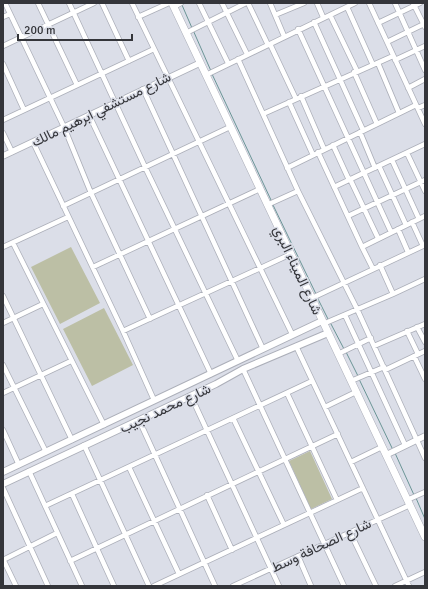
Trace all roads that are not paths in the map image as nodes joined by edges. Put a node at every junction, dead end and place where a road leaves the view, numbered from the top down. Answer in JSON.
{"nodes":[{"id":1,"x":4,"y":3,"type":"edge"},
{"id":2,"x":38,"y":3,"type":"edge"},
{"id":3,"x":69,"y":3,"type":"edge"},
{"id":4,"x":94,"y":3,"type":"edge"},
{"id":5,"x":102,"y":3,"type":"edge"},
{"id":6,"x":132,"y":3,"type":"edge"},
{"id":7,"x":181,"y":3,"type":"edge"},
{"id":8,"x":200,"y":3,"type":"edge"},
{"id":9,"x":222,"y":3,"type":"edge"},
{"id":10,"x":247,"y":3,"type":"edge"},
{"id":11,"x":270,"y":3,"type":"edge"},
{"id":12,"x":304,"y":3,"type":"edge"},
{"id":13,"x":317,"y":3,"type":"edge"},
{"id":14,"x":355,"y":3,"type":"edge"},
{"id":15,"x":369,"y":3,"type":"edge"},
{"id":16,"x":394,"y":3,"type":"edge"},
{"id":17,"x":420,"y":3,"type":"edge"},
{"id":18,"x":171,"y":4,"type":"edge"},
{"id":19,"x":414,"y":4,"type":"edge"},
{"id":20,"x":347,"y":7,"type":"junction"},
{"id":21,"x":226,"y":12,"type":"junction"},
{"id":22,"x":74,"y":13,"type":"junction"},
{"id":23,"x":399,"y":13,"type":"junction"},
{"id":24,"x":10,"y":14,"type":"junction"},
{"id":25,"x":330,"y":14,"type":"junction"},
{"id":26,"x":275,"y":15,"type":"junction"},
{"id":27,"x":3,"y":17,"type":"edge"},
{"id":28,"x":138,"y":17,"type":"junction"},
{"id":29,"x":323,"y":17,"type":"junction"},
{"id":30,"x":208,"y":21,"type":"junction"},
{"id":31,"x":314,"y":22,"type":"junction"},
{"id":32,"x":378,"y":23,"type":"junction"},
{"id":33,"x":48,"y":25,"type":"junction"},
{"id":34,"x":424,"y":25,"type":"edge"},
{"id":35,"x":298,"y":29,"type":"junction"},
{"id":36,"x":409,"y":31,"type":"junction"},
{"id":37,"x":186,"y":33,"type":"junction"},
{"id":38,"x":284,"y":36,"type":"junction"},
{"id":39,"x":21,"y":37,"type":"junction"},
{"id":40,"x":387,"y":42,"type":"junction"},
{"id":41,"x":269,"y":45,"type":"junction"},
{"id":42,"x":3,"y":46,"type":"edge"},
{"id":43,"x":425,"y":46,"type":"edge"},
{"id":44,"x":154,"y":49,"type":"junction"},
{"id":45,"x":416,"y":50,"type":"junction"},
{"id":46,"x":247,"y":54,"type":"junction"},
{"id":47,"x":394,"y":58,"type":"junction"},
{"id":48,"x":238,"y":59,"type":"junction"},
{"id":49,"x":129,"y":61,"type":"junction"},
{"id":50,"x":200,"y":63,"type":"junction"},
{"id":51,"x":3,"y":64,"type":"edge"},
{"id":52,"x":228,"y":64,"type":"junction"},
{"id":53,"x":376,"y":64,"type":"junction"},
{"id":54,"x":425,"y":70,"type":"edge"},
{"id":55,"x":356,"y":72,"type":"junction"},
{"id":56,"x":102,"y":73,"type":"junction"},
{"id":57,"x":206,"y":75,"type":"junction"},
{"id":58,"x":168,"y":78,"type":"junction"},
{"id":59,"x":340,"y":79,"type":"junction"},
{"id":60,"x":425,"y":80,"type":"edge"},
{"id":61,"x":77,"y":85,"type":"junction"},
{"id":62,"x":325,"y":87,"type":"junction"},
{"id":63,"x":408,"y":88,"type":"junction"},
{"id":64,"x":143,"y":90,"type":"junction"},
{"id":65,"x":301,"y":96,"type":"junction"},
{"id":66,"x":50,"y":98,"type":"junction"},
{"id":67,"x":296,"y":99,"type":"junction"},
{"id":68,"x":289,"y":102,"type":"junction"},
{"id":69,"x":116,"y":103,"type":"junction"},
{"id":70,"x":425,"y":105,"type":"edge"},
{"id":71,"x":417,"y":107,"type":"junction"},
{"id":72,"x":24,"y":110,"type":"junction"},
{"id":73,"x":399,"y":113,"type":"junction"},
{"id":74,"x":263,"y":114,"type":"junction"},
{"id":75,"x":89,"y":115,"type":"junction"},
{"id":76,"x":3,"y":120,"type":"edge"},
{"id":77,"x":377,"y":124,"type":"junction"},
{"id":78,"x":425,"y":124,"type":"edge"},
{"id":79,"x":64,"y":127,"type":"junction"},
{"id":80,"x":230,"y":127,"type":"junction"},
{"id":81,"x":362,"y":131,"type":"junction"},
{"id":82,"x":3,"y":133,"type":"edge"},
{"id":83,"x":347,"y":138,"type":"junction"},
{"id":84,"x":33,"y":142,"type":"junction"},
{"id":85,"x":198,"y":142,"type":"junction"},
{"id":86,"x":425,"y":144,"type":"edge"},
{"id":87,"x":333,"y":145,"type":"junction"},
{"id":88,"x":324,"y":149,"type":"junction"},
{"id":89,"x":12,"y":152,"type":"junction"},
{"id":90,"x":318,"y":152,"type":"junction"},
{"id":91,"x":407,"y":153,"type":"junction"},
{"id":92,"x":173,"y":154,"type":"junction"},
{"id":93,"x":312,"y":155,"type":"junction"},
{"id":94,"x":3,"y":156,"type":"edge"},
{"id":95,"x":392,"y":160,"type":"junction"},
{"id":96,"x":145,"y":167,"type":"junction"},
{"id":97,"x":377,"y":167,"type":"junction"},
{"id":98,"x":287,"y":168,"type":"junction"},
{"id":99,"x":363,"y":173,"type":"junction"},
{"id":100,"x":119,"y":180,"type":"junction"},
{"id":101,"x":350,"y":180,"type":"junction"},
{"id":102,"x":423,"y":181,"type":"edge"},
{"id":103,"x":334,"y":186,"type":"junction"},
{"id":104,"x":260,"y":189,"type":"junction"},
{"id":105,"x":405,"y":189,"type":"junction"},
{"id":106,"x":298,"y":191,"type":"junction"},
{"id":107,"x":425,"y":191,"type":"edge"},
{"id":108,"x":92,"y":193,"type":"junction"},
{"id":109,"x":392,"y":195,"type":"junction"},
{"id":110,"x":377,"y":203,"type":"junction"},
{"id":111,"x":228,"y":204,"type":"junction"},
{"id":112,"x":267,"y":205,"type":"junction"},
{"id":113,"x":63,"y":206,"type":"junction"},
{"id":114,"x":364,"y":209,"type":"junction"},
{"id":115,"x":348,"y":216,"type":"junction"},
{"id":116,"x":425,"y":216,"type":"edge"},
{"id":117,"x":68,"y":217,"type":"junction"},
{"id":118,"x":201,"y":217,"type":"junction"},
{"id":119,"x":419,"y":219,"type":"junction"},
{"id":120,"x":412,"y":222,"type":"junction"},
{"id":121,"x":406,"y":225,"type":"junction"},
{"id":122,"x":398,"y":229,"type":"junction"},
{"id":123,"x":175,"y":230,"type":"junction"},
{"id":124,"x":391,"y":232,"type":"junction"},
{"id":125,"x":378,"y":238,"type":"junction"},
{"id":126,"x":148,"y":242,"type":"junction"},
{"id":127,"x":12,"y":243,"type":"junction"},
{"id":128,"x":424,"y":245,"type":"edge"},
{"id":129,"x":3,"y":247,"type":"edge"},
{"id":130,"x":362,"y":247,"type":"junction"},
{"id":131,"x":408,"y":252,"type":"junction"},
{"id":132,"x":291,"y":254,"type":"junction"},
{"id":133,"x":121,"y":255,"type":"junction"},
{"id":134,"x":380,"y":265,"type":"junction"},
{"id":135,"x":93,"y":267,"type":"junction"},
{"id":136,"x":259,"y":268,"type":"junction"},
{"id":137,"x":373,"y":269,"type":"junction"},
{"id":138,"x":425,"y":279,"type":"edge"},
{"id":139,"x":232,"y":281,"type":"junction"},
{"id":140,"x":343,"y":283,"type":"junction"},
{"id":141,"x":205,"y":293,"type":"junction"},
{"id":142,"x":393,"y":294,"type":"junction"},
{"id":143,"x":3,"y":296,"type":"edge"},
{"id":144,"x":312,"y":298,"type":"junction"},
{"id":145,"x":43,"y":304,"type":"junction"},
{"id":146,"x":178,"y":306,"type":"junction"},
{"id":147,"x":358,"y":310,"type":"junction"},
{"id":148,"x":345,"y":315,"type":"junction"},
{"id":149,"x":13,"y":318,"type":"junction"},
{"id":150,"x":150,"y":319,"type":"junction"},
{"id":151,"x":323,"y":322,"type":"junction"},
{"id":152,"x":3,"y":323,"type":"edge"},
{"id":153,"x":425,"y":324,"type":"edge"},
{"id":154,"x":418,"y":327,"type":"junction"},
{"id":155,"x":304,"y":329,"type":"junction"},
{"id":156,"x":123,"y":330,"type":"junction"},
{"id":157,"x":408,"y":331,"type":"junction"},
{"id":158,"x":328,"y":333,"type":"junction"},
{"id":159,"x":292,"y":334,"type":"junction"},
{"id":160,"x":371,"y":338,"type":"junction"},
{"id":161,"x":308,"y":340,"type":"junction"},
{"id":162,"x":425,"y":342,"type":"edge"},
{"id":163,"x":359,"y":344,"type":"junction"},
{"id":164,"x":296,"y":346,"type":"junction"},
{"id":165,"x":374,"y":346,"type":"junction"},
{"id":166,"x":263,"y":349,"type":"junction"},
{"id":167,"x":425,"y":351,"type":"edge"},
{"id":168,"x":338,"y":354,"type":"junction"},
{"id":169,"x":416,"y":355,"type":"junction"},
{"id":170,"x":71,"y":361,"type":"junction"},
{"id":171,"x":238,"y":361,"type":"junction"},
{"id":172,"x":3,"y":365,"type":"edge"},
{"id":173,"x":384,"y":368,"type":"junction"},
{"id":174,"x":243,"y":369,"type":"junction"},
{"id":175,"x":372,"y":372,"type":"junction"},
{"id":176,"x":211,"y":374,"type":"junction"},
{"id":177,"x":40,"y":375,"type":"junction"},
{"id":178,"x":425,"y":379,"type":"edge"},
{"id":179,"x":312,"y":381,"type":"junction"},
{"id":180,"x":351,"y":382,"type":"junction"},
{"id":181,"x":14,"y":388,"type":"junction"},
{"id":182,"x":356,"y":392,"type":"junction"},
{"id":183,"x":3,"y":393,"type":"edge"},
{"id":184,"x":287,"y":393,"type":"junction"},
{"id":185,"x":191,"y":396,"type":"junction"},
{"id":186,"x":154,"y":400,"type":"junction"},
{"id":187,"x":260,"y":405,"type":"junction"},
{"id":188,"x":325,"y":407,"type":"junction"},
{"id":189,"x":233,"y":418,"type":"junction"},
{"id":190,"x":139,"y":420,"type":"junction"},
{"id":191,"x":104,"y":425,"type":"junction"},
{"id":192,"x":3,"y":430,"type":"edge"},
{"id":193,"x":207,"y":430,"type":"junction"},
{"id":194,"x":338,"y":434,"type":"junction"},
{"id":195,"x":425,"y":436,"type":"edge"},
{"id":196,"x":72,"y":440,"type":"junction"},
{"id":197,"x":417,"y":440,"type":"junction"},
{"id":198,"x":84,"y":445,"type":"junction"},
{"id":199,"x":312,"y":446,"type":"junction"},
{"id":200,"x":406,"y":446,"type":"junction"},
{"id":201,"x":382,"y":447,"type":"junction"},
{"id":202,"x":46,"y":452,"type":"junction"},
{"id":203,"x":386,"y":455,"type":"junction"},
{"id":204,"x":155,"y":456,"type":"junction"},
{"id":205,"x":425,"y":458,"type":"edge"},
{"id":206,"x":285,"y":459,"type":"junction"},
{"id":207,"x":351,"y":462,"type":"junction"},
{"id":208,"x":19,"y":465,"type":"junction"},
{"id":209,"x":129,"y":467,"type":"junction"},
{"id":210,"x":29,"y":471,"type":"junction"},
{"id":211,"x":258,"y":471,"type":"junction"},
{"id":212,"x":3,"y":472,"type":"edge"},
{"id":213,"x":100,"y":480,"type":"junction"},
{"id":214,"x":232,"y":483,"type":"junction"},
{"id":215,"x":3,"y":484,"type":"edge"},
{"id":216,"x":3,"y":488,"type":"edge"},
{"id":217,"x":363,"y":488,"type":"junction"},
{"id":218,"x":425,"y":492,"type":"edge"},
{"id":219,"x":72,"y":494,"type":"junction"},
{"id":220,"x":207,"y":495,"type":"junction"},
{"id":221,"x":337,"y":500,"type":"junction"},
{"id":222,"x":408,"y":502,"type":"junction"},
{"id":223,"x":45,"y":506,"type":"junction"},
{"id":224,"x":180,"y":507,"type":"junction"},
{"id":225,"x":310,"y":512,"type":"junction"},
{"id":226,"x":378,"y":519,"type":"junction"},
{"id":227,"x":154,"y":520,"type":"junction"},
{"id":228,"x":284,"y":525,"type":"junction"},
{"id":229,"x":350,"y":532,"type":"junction"},
{"id":230,"x":58,"y":534,"type":"junction"},
{"id":231,"x":124,"y":534,"type":"junction"},
{"id":232,"x":257,"y":537,"type":"junction"},
{"id":233,"x":425,"y":537,"type":"edge"},
{"id":234,"x":325,"y":543,"type":"junction"},
{"id":235,"x":30,"y":546,"type":"junction"},
{"id":236,"x":97,"y":548,"type":"junction"},
{"id":237,"x":232,"y":550,"type":"junction"},
{"id":238,"x":298,"y":556,"type":"junction"},
{"id":239,"x":3,"y":559,"type":"edge"},
{"id":240,"x":70,"y":561,"type":"junction"},
{"id":241,"x":204,"y":562,"type":"junction"},
{"id":242,"x":271,"y":568,"type":"junction"},
{"id":243,"x":425,"y":572,"type":"edge"},
{"id":244,"x":179,"y":574,"type":"junction"},
{"id":245,"x":407,"y":580,"type":"junction"},
{"id":246,"x":240,"y":585,"type":"edge"},
{"id":247,"x":16,"y":586,"type":"edge"},
{"id":248,"x":48,"y":586,"type":"edge"},
{"id":249,"x":82,"y":586,"type":"edge"},
{"id":250,"x":114,"y":586,"type":"edge"},
{"id":251,"x":149,"y":586,"type":"edge"},
{"id":252,"x":154,"y":586,"type":"edge"},
{"id":253,"x":215,"y":586,"type":"edge"},
{"id":254,"x":233,"y":586,"type":"edge"},
{"id":255,"x":279,"y":586,"type":"edge"},
{"id":256,"x":311,"y":586,"type":"edge"},
{"id":257,"x":344,"y":586,"type":"edge"},
{"id":258,"x":376,"y":586,"type":"edge"},
{"id":259,"x":395,"y":586,"type":"edge"},
{"id":260,"x":409,"y":586,"type":"edge"}],
"edges":[{"from":1,"to":24,"type":"street"},
{"from":2,"to":33,"type":"street"},
{"from":3,"to":22,"type":"street"},
{"from":4,"to":22,"type":"street"},
{"from":5,"to":49,"type":"street"},
{"from":6,"to":28,"type":"street"},
{"from":7,"to":18,"type":"street"},
{"from":8,"to":30,"type":"street"},
{"from":9,"to":21,"type":"street"},
{"from":10,"to":21,"type":"street"},
{"from":10,"to":41,"type":"street"},
{"from":11,"to":26,"type":"street"},
{"from":12,"to":26,"type":"street"},
{"from":13,"to":29,"type":"street"},
{"from":14,"to":20,"type":"street"},
{"from":15,"to":32,"type":"street"},
{"from":16,"to":23,"type":"street"},
{"from":17,"to":19,"type":"street"},
{"from":18,"to":28,"type":"street"},
{"from":18,"to":37,"type":"highway","name":"شارع الميناء البري"},
{"from":19,"to":23,"type":"street"},
{"from":19,"to":34,"type":"street"},
{"from":20,"to":25,"type":"street"},
{"from":20,"to":53,"type":"street"},
{"from":21,"to":30,"type":"street"},
{"from":21,"to":46,"type":"street"},
{"from":22,"to":33,"type":"street"},
{"from":22,"to":56,"type":"street"},
{"from":23,"to":32,"type":"street"},
{"from":23,"to":36,"type":"street"},
{"from":24,"to":27,"type":"street"},
{"from":24,"to":39,"type":"street"},
{"from":25,"to":29,"type":"street"},
{"from":25,"to":55,"type":"street"},
{"from":26,"to":38,"type":"street"},
{"from":28,"to":44,"type":"street"},
{"from":29,"to":31,"type":"street"},
{"from":30,"to":37,"type":"street"},
{"from":30,"to":52,"type":"street"},
{"from":31,"to":35,"type":"street"},
{"from":31,"to":59,"type":"street"},
{"from":32,"to":40,"type":"street"},
{"from":33,"to":39,"type":"street"},
{"from":33,"to":61,"type":"street"},
{"from":34,"to":36,"type":"street"},
{"from":35,"to":38,"type":"street"},
{"from":35,"to":62,"type":"street"},
{"from":36,"to":40,"type":"street"},
{"from":36,"to":45,"type":"street"},
{"from":37,"to":50,"type":"highway","name":"شارع الميناء البري"},
{"from":38,"to":41,"type":"street"},
{"from":39,"to":42,"type":"street"},
{"from":39,"to":66,"type":"street"},
{"from":40,"to":47,"type":"street"},
{"from":41,"to":46,"type":"street"},
{"from":41,"to":67,"type":"street"},
{"from":43,"to":45,"type":"street"},
{"from":44,"to":49,"type":"street"},
{"from":44,"to":58,"type":"street"},
{"from":45,"to":47,"type":"street"},
{"from":45,"to":54,"type":"street"},
{"from":46,"to":48,"type":"street"},
{"from":47,"to":53,"type":"street"},
{"from":47,"to":63,"type":"street"},
{"from":48,"to":52,"type":"street"},
{"from":48,"to":74,"type":"street"},
{"from":49,"to":56,"type":"street"},
{"from":50,"to":57,"type":"highway","name":"شارع الميناء البري"},
{"from":50,"to":58,"type":"street","name":"شارع مستشفي ابرهيم مالك"},
{"from":51,"to":72,"type":"street"},
{"from":52,"to":57,"type":"street"},
{"from":53,"to":55,"type":"street"},
{"from":53,"to":73,"type":"street"},
{"from":55,"to":59,"type":"street"},
{"from":55,"to":77,"type":"street"},
{"from":56,"to":61,"type":"street"},
{"from":56,"to":69,"type":"street"},
{"from":57,"to":80,"type":"highway","name":"شارع الميناء البري"},
{"from":58,"to":64,"type":"street","name":"شارع مستشفي ابرهيم مالك"},
{"from":58,"to":85,"type":"street"},
{"from":59,"to":62,"type":"street"},
{"from":59,"to":81,"type":"street"},
{"from":60,"to":63,"type":"street"},
{"from":61,"to":66,"type":"street"},
{"from":62,"to":65,"type":"street"},
{"from":62,"to":83,"type":"street"},
{"from":63,"to":71,"type":"street"},
{"from":64,"to":69,"type":"street","name":"شارع مستشفي ابرهيم مالك"},
{"from":64,"to":92,"type":"street"},
{"from":65,"to":67,"type":"street"},
{"from":65,"to":88,"type":"street"},
{"from":66,"to":72,"type":"street"},
{"from":66,"to":79,"type":"street"},
{"from":67,"to":68,"type":"street"},
{"from":68,"to":74,"type":"street"},
{"from":68,"to":93,"type":"street"},
{"from":69,"to":75,"type":"street","name":"شارع مستشفي ابرهيم مالك"},
{"from":69,"to":96,"type":"street"},
{"from":70,"to":71,"type":"street"},
{"from":71,"to":73,"type":"street"},
{"from":71,"to":78,"type":"street"},
{"from":72,"to":76,"type":"street"},
{"from":73,"to":77,"type":"street"},
{"from":74,"to":98,"type":"street"},
{"from":75,"to":79,"type":"street","name":"شارع مستشفي ابرهيم مالك"},
{"from":75,"to":100,"type":"street"},
{"from":77,"to":81,"type":"street"},
{"from":79,"to":84,"type":"street","name":"شارع مستشفي ابرهيم مالك"},
{"from":79,"to":108,"type":"street"},
{"from":80,"to":85,"type":"street"},
{"from":80,"to":104,"type":"highway","name":"شارع الميناء البري"},
{"from":81,"to":83,"type":"street"},
{"from":81,"to":97,"type":"street"},
{"from":82,"to":89,"type":"street"},
{"from":83,"to":87,"type":"street"},
{"from":83,"to":99,"type":"street"},
{"from":84,"to":89,"type":"street","name":"شارع مستشفي ابرهيم مالك"},
{"from":84,"to":113,"type":"street"},
{"from":85,"to":92,"type":"street"},
{"from":85,"to":111,"type":"street"},
{"from":86,"to":91,"type":"street"},
{"from":87,"to":88,"type":"street"},
{"from":87,"to":101,"type":"street"},
{"from":88,"to":90,"type":"street"},
{"from":89,"to":94,"type":"street","name":"شارع مستشفي ابرهيم مالك"},
{"from":90,"to":93,"type":"street"},
{"from":90,"to":103,"type":"street"},
{"from":91,"to":95,"type":"street"},
{"from":91,"to":102,"type":"street"},
{"from":92,"to":96,"type":"street"},
{"from":92,"to":118,"type":"street"},
{"from":93,"to":98,"type":"street"},
{"from":95,"to":97,"type":"street"},
{"from":95,"to":105,"type":"street"},
{"from":96,"to":100,"type":"street"},
{"from":96,"to":123,"type":"street"},
{"from":97,"to":99,"type":"street"},
{"from":97,"to":109,"type":"street"},
{"from":98,"to":106,"type":"street"},
{"from":99,"to":101,"type":"street"},
{"from":99,"to":110,"type":"street"},
{"from":100,"to":108,"type":"street"},
{"from":100,"to":126,"type":"street"},
{"from":101,"to":103,"type":"street"},
{"from":101,"to":114,"type":"street"},
{"from":102,"to":105,"type":"street"},
{"from":102,"to":107,"type":"street"},
{"from":103,"to":115,"type":"street"},
{"from":104,"to":111,"type":"street"},
{"from":104,"to":112,"type":"highway","name":"شارع الميناء البري"},
{"from":105,"to":109,"type":"street"},
{"from":105,"to":119,"type":"street"},
{"from":106,"to":112,"type":"street"},
{"from":106,"to":140,"type":"street"},
{"from":108,"to":113,"type":"street"},
{"from":108,"to":133,"type":"street"},
{"from":109,"to":110,"type":"street"},
{"from":109,"to":121,"type":"street"},
{"from":110,"to":114,"type":"street"},
{"from":110,"to":124,"type":"street"},
{"from":111,"to":118,"type":"street"},
{"from":111,"to":136,"type":"street"},
{"from":112,"to":132,"type":"highway","name":"شارع الميناء البري"},
{"from":113,"to":117,"type":"street"},
{"from":114,"to":115,"type":"street"},
{"from":114,"to":125,"type":"street"},
{"from":115,"to":130,"type":"street"},
{"from":116,"to":119,"type":"street"},
{"from":117,"to":127,"type":"street"},
{"from":117,"to":135,"type":"street"},
{"from":118,"to":123,"type":"street"},
{"from":118,"to":139,"type":"street"},
{"from":119,"to":120,"type":"street"},
{"from":120,"to":121,"type":"street"},
{"from":120,"to":128,"type":"street"},
{"from":121,"to":122,"type":"street"},
{"from":122,"to":124,"type":"street"},
{"from":122,"to":131,"type":"street"},
{"from":123,"to":126,"type":"street"},
{"from":123,"to":141,"type":"street"},
{"from":124,"to":125,"type":"street"},
{"from":125,"to":130,"type":"street"},
{"from":126,"to":133,"type":"street"},
{"from":126,"to":146,"type":"street"},
{"from":127,"to":129,"type":"street"},
{"from":127,"to":145,"type":"street"},
{"from":128,"to":131,"type":"street"},
{"from":130,"to":137,"type":"street"},
{"from":131,"to":134,"type":"street"},
{"from":132,"to":136,"type":"street"},
{"from":132,"to":144,"type":"highway","name":"شارع الميناء البري"},
{"from":133,"to":135,"type":"street"},
{"from":133,"to":150,"type":"street"},
{"from":134,"to":137,"type":"street"},
{"from":134,"to":142,"type":"street"},
{"from":135,"to":156,"type":"street"},
{"from":136,"to":139,"type":"street"},
{"from":136,"to":159,"type":"street"},
{"from":137,"to":140,"type":"street"},
{"from":138,"to":142,"type":"street"},
{"from":139,"to":141,"type":"street"},
{"from":139,"to":166,"type":"street"},
{"from":140,"to":144,"type":"street"},
{"from":140,"to":147,"type":"street"},
{"from":141,"to":146,"type":"street"},
{"from":141,"to":171,"type":"street"},
{"from":142,"to":147,"type":"street"},
{"from":143,"to":149,"type":"street"},
{"from":144,"to":151,"type":"highway","name":"شارع الميناء البري"},
{"from":145,"to":149,"type":"street"},
{"from":145,"to":170,"type":"street"},
{"from":146,"to":150,"type":"street"},
{"from":146,"to":176,"type":"street"},
{"from":147,"to":148,"type":"street"},
{"from":147,"to":160,"type":"street"},
{"from":148,"to":151,"type":"street"},
{"from":148,"to":163,"type":"street"},
{"from":149,"to":152,"type":"street"},
{"from":149,"to":177,"type":"street"},
{"from":150,"to":156,"type":"street"},
{"from":151,"to":155,"type":"main road","name":"شارع محمد نجيب"},
{"from":151,"to":158,"type":"highway","name":"شارع الميناء البري"},
{"from":153,"to":154,"type":"street"},
{"from":154,"to":157,"type":"street"},
{"from":154,"to":162,"type":"street"},
{"from":155,"to":159,"type":"main road","name":"شارع محمد نجيب"},
{"from":155,"to":161,"type":"main road"},
{"from":156,"to":186,"type":"street"},
{"from":157,"to":165,"type":"street"},
{"from":157,"to":169,"type":"street"},
{"from":158,"to":161,"type":"main road","name":"شارع محمد نجيب"},
{"from":158,"to":168,"type":"highway","name":"شارع الميناء البري"},
{"from":159,"to":166,"type":"main road","name":"شارع محمد نجيب"},
{"from":160,"to":163,"type":"street"},
{"from":160,"to":165,"type":"street"},
{"from":161,"to":164,"type":"main road","name":"شارع محمد نجيب"},
{"from":163,"to":168,"type":"street"},
{"from":163,"to":175,"type":"street"},
{"from":164,"to":174,"type":"main road","name":"شارع محمد نجيب"},
{"from":164,"to":179,"type":"street"},
{"from":165,"to":173,"type":"street"},
{"from":166,"to":171,"type":"main road","name":"شارع محمد نجيب"},
{"from":167,"to":169,"type":"street"},
{"from":168,"to":180,"type":"highway","name":"شارع الميناء البري"},
{"from":169,"to":173,"type":"street"},
{"from":169,"to":178,"type":"street"},
{"from":170,"to":177,"type":"street"},
{"from":170,"to":191,"type":"street"},
{"from":171,"to":176,"type":"main road","name":"شارع محمد نجيب"},
{"from":172,"to":181,"type":"street"},
{"from":173,"to":175,"type":"street"},
{"from":173,"to":197,"type":"street"},
{"from":174,"to":185,"type":"main road","name":"شارع محمد نجيب"},
{"from":174,"to":187,"type":"street"},
{"from":175,"to":180,"type":"street"},
{"from":175,"to":200,"type":"street"},
{"from":176,"to":186,"type":"main road","name":"شارع محمد نجيب"},
{"from":177,"to":181,"type":"street"},
{"from":177,"to":196,"type":"street"},
{"from":179,"to":184,"type":"street"},
{"from":179,"to":188,"type":"street"},
{"from":180,"to":182,"type":"highway","name":"شارع الميناء البري"},
{"from":181,"to":183,"type":"street"},
{"from":181,"to":202,"type":"street"},
{"from":182,"to":188,"type":"street"},
{"from":182,"to":201,"type":"highway","name":"شارع الميناء البري"},
{"from":184,"to":187,"type":"street"},
{"from":184,"to":199,"type":"street"},
{"from":185,"to":190,"type":"main road","name":"شارع محمد نجيب"},
{"from":185,"to":193,"type":"street"},
{"from":186,"to":191,"type":"main road","name":"شارع محمد نجيب"},
{"from":187,"to":189,"type":"street"},
{"from":187,"to":206,"type":"street"},
{"from":188,"to":194,"type":"street"},
{"from":189,"to":193,"type":"street"},
{"from":189,"to":211,"type":"street"},
{"from":190,"to":198,"type":"main road","name":"شارع محمد نجيب"},
{"from":190,"to":204,"type":"street"},
{"from":191,"to":196,"type":"main road","name":"شارع محمد نجيب"},
{"from":192,"to":208,"type":"street"},
{"from":193,"to":204,"type":"street"},
{"from":193,"to":214,"type":"street"},
{"from":194,"to":199,"type":"street"},
{"from":194,"to":207,"type":"street"},
{"from":195,"to":197,"type":"street"},
{"from":196,"to":202,"type":"main road","name":"شارع محمد نجيب"},
{"from":197,"to":200,"type":"street"},
{"from":197,"to":205,"type":"street"},
{"from":198,"to":210,"type":"main road","name":"شارع محمد نجيب"},
{"from":198,"to":213,"type":"street"},
{"from":199,"to":206,"type":"street"},
{"from":199,"to":221,"type":"street"},
{"from":200,"to":203,"type":"street"},
{"from":201,"to":203,"type":"highway","name":"شارع الميناء البري"},
{"from":201,"to":207,"type":"street"},
{"from":202,"to":208,"type":"main road","name":"شارع محمد نجيب"},
{"from":203,"to":222,"type":"highway","name":"شارع الميناء البري"},
{"from":204,"to":209,"type":"street"},
{"from":204,"to":224,"type":"street"},
{"from":206,"to":211,"type":"street"},
{"from":206,"to":225,"type":"street"},
{"from":207,"to":217,"type":"street"},
{"from":208,"to":212,"type":"main road","name":"شارع محمد نجيب"},
{"from":209,"to":213,"type":"street"},
{"from":209,"to":227,"type":"street"},
{"from":210,"to":215,"type":"main road","name":"شارع محمد نجيب"},
{"from":210,"to":223,"type":"street"},
{"from":211,"to":214,"type":"street"},
{"from":211,"to":228,"type":"street"},
{"from":213,"to":219,"type":"street"},
{"from":213,"to":231,"type":"street"},
{"from":214,"to":220,"type":"street"},
{"from":214,"to":232,"type":"street"},
{"from":216,"to":235,"type":"street"},
{"from":217,"to":221,"type":"street"},
{"from":217,"to":226,"type":"street"},
{"from":218,"to":222,"type":"street","name":"شارع الصحافة وسط"},
{"from":219,"to":223,"type":"street"},
{"from":219,"to":236,"type":"street"},
{"from":220,"to":224,"type":"street"},
{"from":220,"to":237,"type":"street"},
{"from":221,"to":225,"type":"street"},
{"from":222,"to":226,"type":"street","name":"شارع الصحافة وسط"},
{"from":222,"to":233,"type":"highway","name":"شارع الميناء البري"},
{"from":223,"to":230,"type":"street"},
{"from":224,"to":227,"type":"street"},
{"from":224,"to":241,"type":"street"},
{"from":225,"to":228,"type":"street"},
{"from":225,"to":234,"type":"street"},
{"from":226,"to":229,"type":"street","name":"شارع الصحافة وسط"},
{"from":226,"to":245,"type":"street"},
{"from":227,"to":231,"type":"street"},
{"from":227,"to":244,"type":"street"},
{"from":228,"to":232,"type":"street"},
{"from":229,"to":234,"type":"street","name":"شارع الصحافة وسط"},
{"from":229,"to":258,"type":"street"},
{"from":230,"to":235,"type":"street"},
{"from":230,"to":240,"type":"street"},
{"from":231,"to":236,"type":"street"},
{"from":231,"to":251,"type":"street"},
{"from":232,"to":237,"type":"street"},
{"from":232,"to":242,"type":"street"},
{"from":234,"to":238,"type":"street","name":"شارع الصحافة وسط"},
{"from":234,"to":257,"type":"street"},
{"from":235,"to":239,"type":"street"},
{"from":235,"to":248,"type":"street"},
{"from":236,"to":240,"type":"street"},
{"from":236,"to":250,"type":"street"},
{"from":237,"to":241,"type":"street"},
{"from":238,"to":242,"type":"street","name":"شارع الصحافة وسط"},
{"from":238,"to":256,"type":"street"},
{"from":239,"to":247,"type":"street"},
{"from":240,"to":249,"type":"street"},
{"from":241,"to":244,"type":"street"},
{"from":241,"to":253,"type":"street"},
{"from":242,"to":246,"type":"street","name":"شارع الصحافة وسط"},
{"from":242,"to":255,"type":"street"},
{"from":243,"to":245,"type":"street"},
{"from":244,"to":252,"type":"street"},
{"from":245,"to":259,"type":"street"},
{"from":245,"to":260,"type":"street"},
{"from":246,"to":254,"type":"street","name":"شارع الصحافة وسط"}]}
